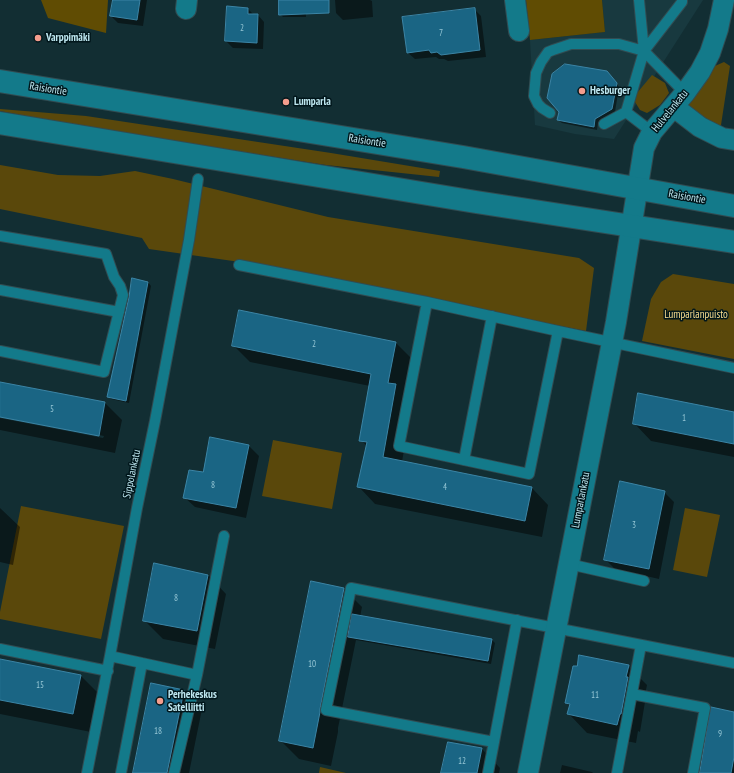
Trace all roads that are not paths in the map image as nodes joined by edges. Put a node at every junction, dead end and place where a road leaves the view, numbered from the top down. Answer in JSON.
{"nodes":[{"id":1,"x":515,"y":0,"type":"edge"},
{"id":2,"x":638,"y":0,"type":"edge"},
{"id":3,"x":682,"y":0,"type":"edge"},
{"id":4,"x":724,"y":0,"type":"edge"},
{"id":5,"x":519,"y":31,"type":"dead end"},
{"id":6,"x":644,"y":51,"type":"junction"},
{"id":7,"x":0,"y":82,"type":"edge"},
{"id":8,"x":679,"y":100,"type":"junction"},
{"id":9,"x":626,"y":112,"type":"junction"},
{"id":10,"x":550,"y":113,"type":"dead end"},
{"id":11,"x":0,"y":123,"type":"edge"},
{"id":12,"x":604,"y":124,"type":"dead end"},
{"id":13,"x":652,"y":132,"type":"junction"},
{"id":14,"x":734,"y":140,"type":"edge"},
{"id":15,"x":198,"y":179,"type":"dead end"},
{"id":16,"x":638,"y":188,"type":"junction"},
{"id":17,"x":734,"y":206,"type":"edge"},
{"id":18,"x":632,"y":226,"type":"junction"},
{"id":19,"x":1,"y":239,"type":"edge"},
{"id":20,"x":734,"y":242,"type":"edge"},
{"id":21,"x":239,"y":265,"type":"dead end"},
{"id":22,"x":0,"y":290,"type":"edge"},
{"id":23,"x":427,"y":302,"type":"junction"},
{"id":24,"x":119,"y":312,"type":"junction"},
{"id":25,"x":492,"y":316,"type":"junction"},
{"id":26,"x":558,"y":331,"type":"junction"},
{"id":27,"x":612,"y":342,"type":"junction"},
{"id":28,"x":0,"y":351,"type":"edge"},
{"id":29,"x":734,"y":368,"type":"edge"},
{"id":30,"x":464,"y":460,"type":"junction"},
{"id":31,"x":224,"y":536,"type":"dead end"},
{"id":32,"x":569,"y":564,"type":"junction"},
{"id":33,"x":644,"y":581,"type":"dead end"},
{"id":34,"x":517,"y":620,"type":"junction"},
{"id":35,"x":556,"y":628,"type":"junction"},
{"id":36,"x":641,"y":645,"type":"junction"},
{"id":37,"x":0,"y":648,"type":"edge"},
{"id":38,"x":110,"y":656,"type":"junction"},
{"id":39,"x":142,"y":663,"type":"junction"},
{"id":40,"x":734,"y":663,"type":"edge"},
{"id":41,"x":108,"y":671,"type":"junction"},
{"id":42,"x":197,"y":675,"type":"junction"},
{"id":43,"x":632,"y":694,"type":"junction"},
{"id":44,"x":494,"y":742,"type":"junction"},
{"id":45,"x":87,"y":773,"type":"edge"},
{"id":46,"x":121,"y":773,"type":"edge"},
{"id":47,"x":174,"y":773,"type":"edge"},
{"id":48,"x":488,"y":773,"type":"edge"},
{"id":49,"x":528,"y":773,"type":"edge"},
{"id":50,"x":617,"y":773,"type":"edge"},
{"id":51,"x":693,"y":773,"type":"edge"}],
"edges":[{"from":1,"to":5,"type":"street"},
{"from":2,"to":6,"type":"lane"},
{"from":3,"to":6,"type":"lane"},
{"from":4,"to":8,"type":"street","name":"Hulvelankatu"},
{"from":6,"to":8,"type":"lane"},
{"from":6,"to":9,"type":"lane"},
{"from":6,"to":10,"type":"lane"},
{"from":7,"to":16,"type":"main road","name":"Raisiontie"},
{"from":8,"to":13,"type":"street","name":"Hulvelankatu"},
{"from":8,"to":14,"type":"street"},
{"from":9,"to":12,"type":"lane"},
{"from":9,"to":13,"type":"lane"},
{"from":11,"to":18,"type":"main road"},
{"from":13,"to":16,"type":"street","name":"Hulvelankatu"},
{"from":15,"to":38,"type":"lane","name":"Sippolankatu"},
{"from":16,"to":17,"type":"main road","name":"Raisiontie"},
{"from":16,"to":18,"type":"street","name":"Hulvelankatu"},
{"from":18,"to":20,"type":"main road"},
{"from":18,"to":27,"type":"street","name":"Lumparlankatu"},
{"from":19,"to":24,"type":"lane"},
{"from":21,"to":23,"type":"lane"},
{"from":22,"to":24,"type":"lane"},
{"from":23,"to":25,"type":"lane"},
{"from":23,"to":30,"type":"lane"},
{"from":24,"to":28,"type":"lane"},
{"from":25,"to":26,"type":"lane"},
{"from":25,"to":30,"type":"lane"},
{"from":26,"to":27,"type":"lane"},
{"from":26,"to":30,"type":"lane"},
{"from":27,"to":29,"type":"lane"},
{"from":27,"to":32,"type":"street","name":"Lumparlankatu"},
{"from":31,"to":42,"type":"lane"},
{"from":32,"to":33,"type":"lane"},
{"from":32,"to":35,"type":"street","name":"Lumparlankatu"},
{"from":34,"to":35,"type":"lane"},
{"from":34,"to":44,"type":"lane"},
{"from":34,"to":44,"type":"lane"},
{"from":35,"to":36,"type":"lane"},
{"from":35,"to":49,"type":"street","name":"Lumparlankatu"},
{"from":36,"to":40,"type":"lane"},
{"from":36,"to":43,"type":"lane"},
{"from":37,"to":41,"type":"lane"},
{"from":38,"to":39,"type":"lane"},
{"from":38,"to":41,"type":"lane","name":"Sippolankatu"},
{"from":39,"to":42,"type":"lane"},
{"from":39,"to":46,"type":"lane"},
{"from":41,"to":45,"type":"lane","name":"Sippolankatu"},
{"from":42,"to":47,"type":"lane"},
{"from":43,"to":50,"type":"lane"},
{"from":43,"to":51,"type":"lane"},
{"from":44,"to":48,"type":"lane"}]}
